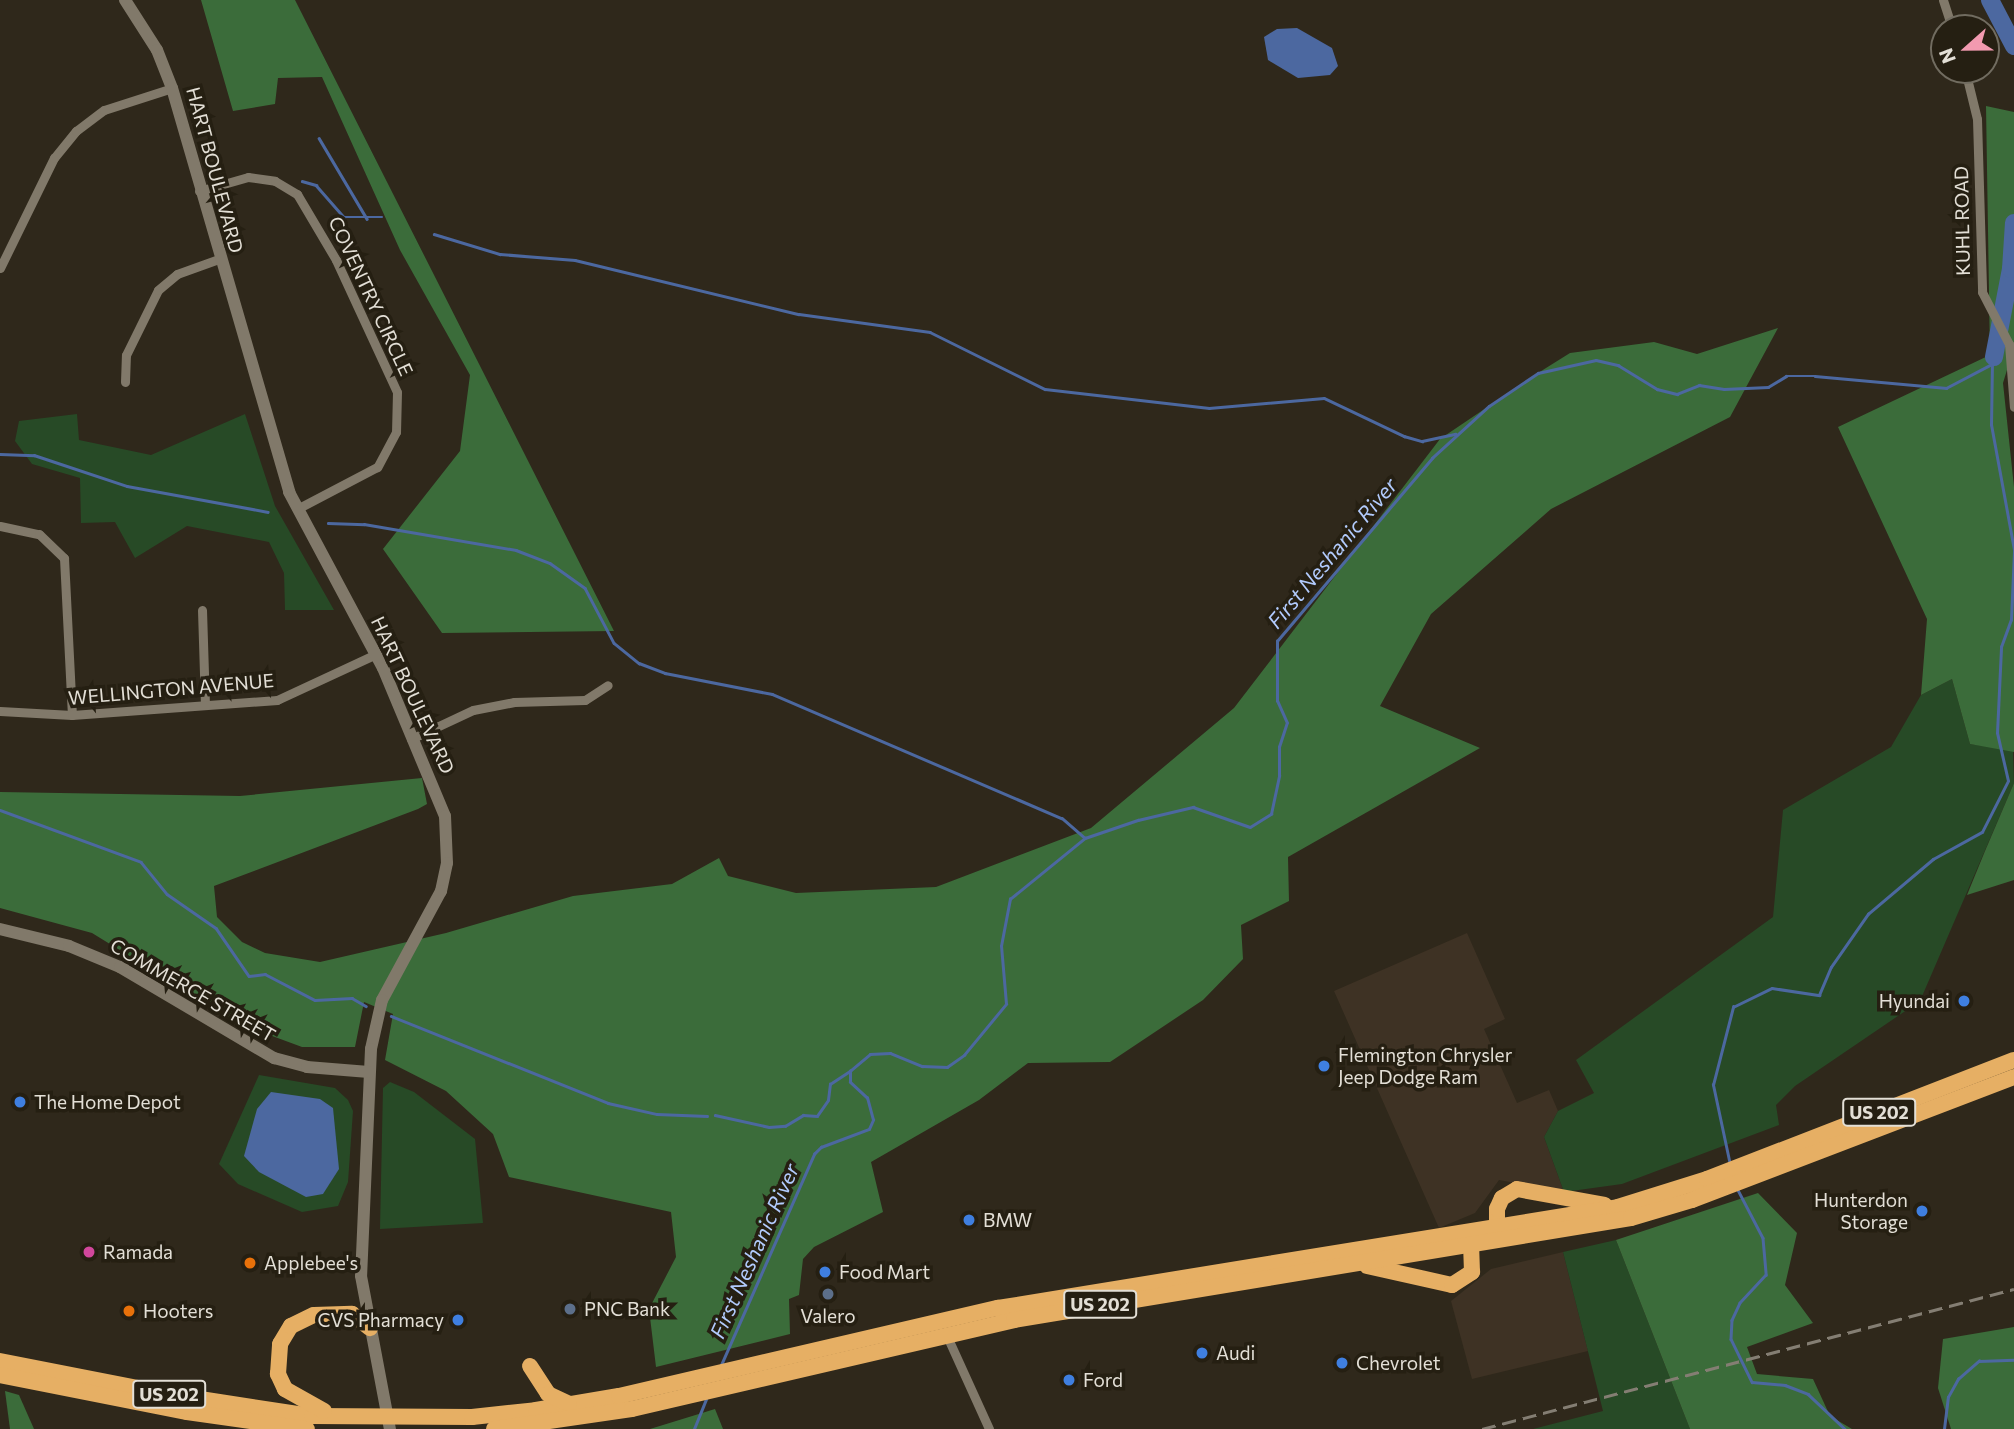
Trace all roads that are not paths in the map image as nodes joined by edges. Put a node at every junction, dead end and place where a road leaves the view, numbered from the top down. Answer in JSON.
{"nodes":[{"id":1,"x":125,"y":0,"type":"edge"},
{"id":2,"x":1968,"y":84,"type":"edge"},
{"id":3,"x":172,"y":88,"type":"junction"},
{"id":4,"x":199,"y":191,"type":"junction"},
{"id":5,"x":219,"y":259,"type":"junction"},
{"id":6,"x":0,"y":268,"type":"edge"},
{"id":7,"x":125,"y":383,"type":"dead end"},
{"id":8,"x":2014,"y":407,"type":"edge"},
{"id":9,"x":297,"y":509,"type":"junction"},
{"id":10,"x":0,"y":526,"type":"edge"},
{"id":11,"x":202,"y":610,"type":"dead end"},
{"id":12,"x":376,"y":654,"type":"junction"},
{"id":13,"x":608,"y":685,"type":"dead end"},
{"id":14,"x":205,"y":705,"type":"junction"},
{"id":15,"x":0,"y":711,"type":"edge"},
{"id":16,"x":72,"y":715,"type":"junction"},
{"id":17,"x":411,"y":739,"type":"junction"},
{"id":18,"x":0,"y":929,"type":"edge"},
{"id":19,"x":2014,"y":1060,"type":"edge"},
{"id":20,"x":369,"y":1072,"type":"junction"},
{"id":21,"x":2014,"y":1077,"type":"edge"},
{"id":22,"x":1747,"y":1172,"type":"junction"},
{"id":23,"x":1727,"y":1179,"type":"junction"},
{"id":24,"x":1618,"y":1206,"type":"junction"},
{"id":25,"x":1497,"y":1234,"type":"junction"},
{"id":26,"x":1472,"y":1239,"type":"junction"},
{"id":27,"x":1358,"y":1264,"type":"junction"},
{"id":28,"x":370,"y":1328,"type":"junction"},
{"id":29,"x":946,"y":1334,"type":"junction"},
{"id":30,"x":0,"y":1360,"type":"edge"},
{"id":31,"x":530,"y":1366,"type":"dead end"},
{"id":32,"x":0,"y":1375,"type":"edge"},
{"id":33,"x":733,"y":1377,"type":"junction"},
{"id":34,"x":691,"y":1387,"type":"junction"},
{"id":35,"x":571,"y":1405,"type":"junction"},
{"id":36,"x":340,"y":1417,"type":"junction"},
{"id":37,"x":538,"y":1421,"type":"edge"},
{"id":38,"x":388,"y":1424,"type":"edge"},
{"id":39,"x":307,"y":1429,"type":"edge"},
{"id":40,"x":494,"y":1429,"type":"edge"},
{"id":41,"x":989,"y":1429,"type":"edge"}],
"edges":[{"from":1,"to":3,"type":"street","name":"HART BOULEVARD"},
{"from":2,"to":8,"type":"street","name":"KUHL ROAD"},
{"from":3,"to":4,"type":"street","name":"HART BOULEVARD"},
{"from":3,"to":6,"type":"street"},
{"from":4,"to":5,"type":"street","name":"HART BOULEVARD"},
{"from":4,"to":9,"type":"street","name":"COVENTRY CIRCLE"},
{"from":5,"to":7,"type":"street"},
{"from":5,"to":9,"type":"street","name":"HART BOULEVARD"},
{"from":9,"to":12,"type":"street","name":"HART BOULEVARD"},
{"from":10,"to":16,"type":"street"},
{"from":11,"to":14,"type":"street"},
{"from":12,"to":14,"type":"street","name":"WELLINGTON AVENUE"},
{"from":12,"to":17,"type":"street","name":"HART BOULEVARD"},
{"from":13,"to":17,"type":"street"},
{"from":14,"to":16,"type":"street","name":"WELLINGTON AVENUE"},
{"from":15,"to":16,"type":"street","name":"WELLINGTON AVENUE"},
{"from":17,"to":20,"type":"street","name":"HART BOULEVARD"},
{"from":18,"to":20,"type":"street","name":"COMMERCE STREET"},
{"from":19,"to":22,"type":"highway","number":"US 202"},
{"from":20,"to":28,"type":"street","name":"HART BOULEVARD"},
{"from":21,"to":22,"type":"highway","number":"US 202"},
{"from":22,"to":23,"type":"highway","number":"US 202"},
{"from":23,"to":24,"type":"highway","number":"US 202"},
{"from":23,"to":25,"type":"highway","number":"US 202"},
{"from":24,"to":25,"type":"highway","number":"US 202"},
{"from":24,"to":25,"type":"highway"},
{"from":25,"to":26,"type":"highway","number":"US 202"},
{"from":26,"to":27,"type":"highway","number":"US 202"},
{"from":26,"to":27,"type":"highway"},
{"from":26,"to":33,"type":"highway","number":"US 202"},
{"from":27,"to":29,"type":"highway","number":"US 202"},
{"from":28,"to":36,"type":"highway"},
{"from":28,"to":38,"type":"street","name":"HART BOULEVARD"},
{"from":29,"to":33,"type":"highway","number":"US 202"},
{"from":29,"to":41,"type":"street"},
{"from":30,"to":36,"type":"highway","number":"US 202"},
{"from":31,"to":35,"type":"highway"},
{"from":32,"to":39,"type":"highway","number":"US 202"},
{"from":33,"to":34,"type":"highway","number":"US 202"},
{"from":34,"to":35,"type":"highway","number":"US 202"},
{"from":34,"to":37,"type":"highway","number":"US 202"},
{"from":35,"to":37,"type":"highway","number":"US 202"},
{"from":36,"to":38,"type":"highway","number":"US 202"},
{"from":37,"to":38,"type":"highway","number":"US 202"},
{"from":37,"to":40,"type":"highway","number":"US 202"}]}
